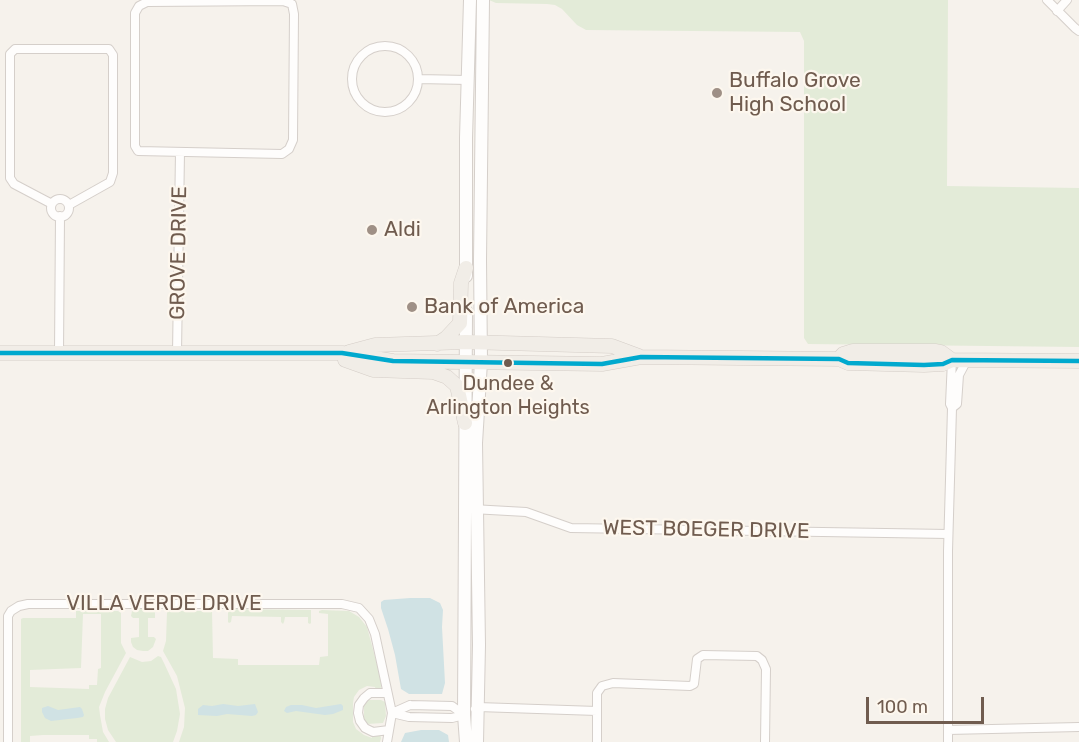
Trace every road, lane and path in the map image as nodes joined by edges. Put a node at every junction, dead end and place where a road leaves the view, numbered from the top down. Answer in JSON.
{"nodes":[{"id":1,"x":470,"y":0,"type":"edge"},
{"id":2,"x":483,"y":0,"type":"edge"},
{"id":3,"x":1047,"y":0,"type":"edge"},
{"id":4,"x":1067,"y":0,"type":"edge"},
{"id":5,"x":1057,"y":11,"type":"junction"},
{"id":6,"x":1079,"y":31,"type":"edge"},
{"id":7,"x":418,"y":79,"type":"junction"},
{"id":8,"x":468,"y":80,"type":"junction"},
{"id":9,"x":180,"y":152,"type":"junction"},
{"id":10,"x":52,"y":204,"type":"junction"},
{"id":11,"x":69,"y":205,"type":"junction"},
{"id":12,"x":60,"y":216,"type":"junction"},
{"id":13,"x":466,"y":268,"type":"junction"},
{"id":14,"x":466,"y":342,"type":"junction"},
{"id":15,"x":481,"y":343,"type":"junction"},
{"id":16,"x":436,"y":344,"type":"junction"},
{"id":17,"x":0,"y":353,"type":"edge"},
{"id":18,"x":59,"y":353,"type":"junction"},
{"id":19,"x":177,"y":353,"type":"junction"},
{"id":20,"x":326,"y":353,"type":"junction"},
{"id":21,"x":342,"y":353,"type":"junction"},
{"id":22,"x":641,"y":357,"type":"junction"},
{"id":23,"x":952,"y":360,"type":"junction"},
{"id":24,"x":967,"y":360,"type":"junction"},
{"id":25,"x":1079,"y":361,"type":"edge"},
{"id":26,"x":465,"y":362,"type":"junction"},
{"id":27,"x":481,"y":362,"type":"junction"},
{"id":28,"x":952,"y":408,"type":"junction"},
{"id":29,"x":465,"y":423,"type":"junction"},
{"id":30,"x":472,"y":509,"type":"junction"},
{"id":31,"x":948,"y":534,"type":"junction"},
{"id":32,"x":387,"y":693,"type":"junction"},
{"id":33,"x":478,"y":707,"type":"junction"},
{"id":34,"x":597,"y":711,"type":"junction"},
{"id":35,"x":392,"y":713,"type":"junction"},
{"id":36,"x":464,"y":715,"type":"junction"},
{"id":37,"x":1079,"y":727,"type":"edge"},
{"id":38,"x":389,"y":730,"type":"junction"},
{"id":39,"x":948,"y":730,"type":"junction"},
{"id":40,"x":8,"y":742,"type":"edge"},
{"id":41,"x":387,"y":742,"type":"edge"},
{"id":42,"x":466,"y":742,"type":"edge"},
{"id":43,"x":477,"y":742,"type":"edge"},
{"id":44,"x":597,"y":742,"type":"edge"},
{"id":45,"x":765,"y":742,"type":"edge"},
{"id":46,"x":948,"y":742,"type":"edge"}],
"edges":[{"from":1,"to":8,"type":"main road"},
{"from":2,"to":15,"type":"main road"},
{"from":3,"to":5,"type":"street"},
{"from":4,"to":5,"type":"street"},
{"from":5,"to":6,"type":"street"},
{"from":7,"to":7,"type":"street"},
{"from":7,"to":8,"type":"street"},
{"from":8,"to":13,"type":"main road"},
{"from":9,"to":9,"type":"street"},
{"from":9,"to":19,"type":"street","name":"GROVE DRIVE"},
{"from":10,"to":11,"type":"street"},
{"from":10,"to":11,"type":"street"},
{"from":10,"to":12,"type":"street"},
{"from":11,"to":12,"type":"street"},
{"from":12,"to":18,"type":"street"},
{"from":13,"to":14,"type":"main road"},
{"from":13,"to":16,"type":"main road"},
{"from":14,"to":15,"type":"main road"},
{"from":14,"to":16,"type":"main road"},
{"from":14,"to":26,"type":"main road"},
{"from":15,"to":22,"type":"main road"},
{"from":15,"to":27,"type":"main road"},
{"from":16,"to":21,"type":"main road"},
{"from":17,"to":18,"type":"main road"},
{"from":18,"to":19,"type":"main road"},
{"from":19,"to":20,"type":"main road"},
{"from":20,"to":21,"type":"main road"},
{"from":20,"to":29,"type":"main road"},
{"from":21,"to":26,"type":"main road"},
{"from":22,"to":23,"type":"main road"},
{"from":22,"to":27,"type":"main road"},
{"from":23,"to":24,"type":"main road"},
{"from":23,"to":28,"type":"street"},
{"from":24,"to":25,"type":"main road"},
{"from":24,"to":28,"type":"street"},
{"from":26,"to":27,"type":"main road"},
{"from":26,"to":29,"type":"main road"},
{"from":27,"to":30,"type":"main road"},
{"from":28,"to":31,"type":"street"},
{"from":29,"to":30,"type":"main road"},
{"from":30,"to":31,"type":"street","name":"WEST BOEGER DRIVE"},
{"from":30,"to":33,"type":"main road"},
{"from":30,"to":36,"type":"main road"},
{"from":31,"to":39,"type":"street"},
{"from":32,"to":35,"type":"street","name":"VILLA VERDE DRIVE"},
{"from":32,"to":38,"type":"street"},
{"from":32,"to":40,"type":"street","name":"VILLA VERDE DRIVE"},
{"from":33,"to":34,"type":"street"},
{"from":33,"to":36,"type":"street"},
{"from":33,"to":43,"type":"main road"},
{"from":34,"to":44,"type":"street"},
{"from":34,"to":45,"type":"street"},
{"from":35,"to":36,"type":"street"},
{"from":35,"to":38,"type":"street","name":"VILLA VERDE DRIVE"},
{"from":36,"to":42,"type":"main road"},
{"from":37,"to":39,"type":"street"},
{"from":38,"to":41,"type":"street","name":"VILLA VERDE DRIVE"},
{"from":39,"to":46,"type":"street"}]}
